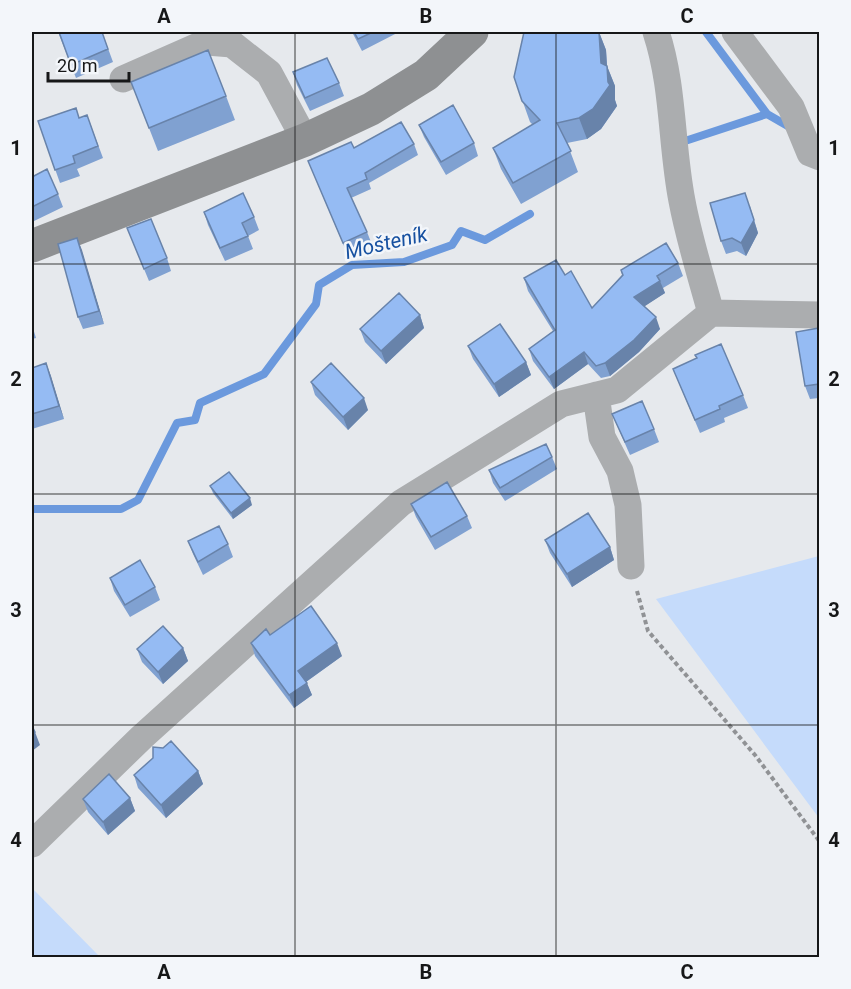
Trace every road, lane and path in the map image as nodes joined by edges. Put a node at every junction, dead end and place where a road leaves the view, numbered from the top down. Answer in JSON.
{"nodes":[{"id":1,"x":472,"y":32,"type":"edge"},
{"id":2,"x":656,"y":32,"type":"edge"},
{"id":3,"x":735,"y":32,"type":"edge"},
{"id":4,"x":123,"y":79,"type":"dead end"},
{"id":5,"x":305,"y":140,"type":"junction"},
{"id":6,"x":819,"y":157,"type":"edge"},
{"id":7,"x":32,"y":246,"type":"edge"},
{"id":8,"x":711,"y":313,"type":"junction"},
{"id":9,"x":819,"y":315,"type":"edge"},
{"id":10,"x":596,"y":395,"type":"junction"},
{"id":11,"x":631,"y":566,"type":"joint"},
{"id":12,"x":819,"y":843,"type":"edge"},
{"id":13,"x":32,"y":844,"type":"edge"}],
"edges":[{"from":1,"to":5,"type":"street"},
{"from":2,"to":8,"type":"street"},
{"from":3,"to":6,"type":"street"},
{"from":4,"to":5,"type":"street"},
{"from":5,"to":7,"type":"street"},
{"from":8,"to":9,"type":"street"},
{"from":8,"to":10,"type":"street"},
{"from":10,"to":11,"type":"street"},
{"from":10,"to":13,"type":"street"},
{"from":11,"to":12,"type":"path"}]}
